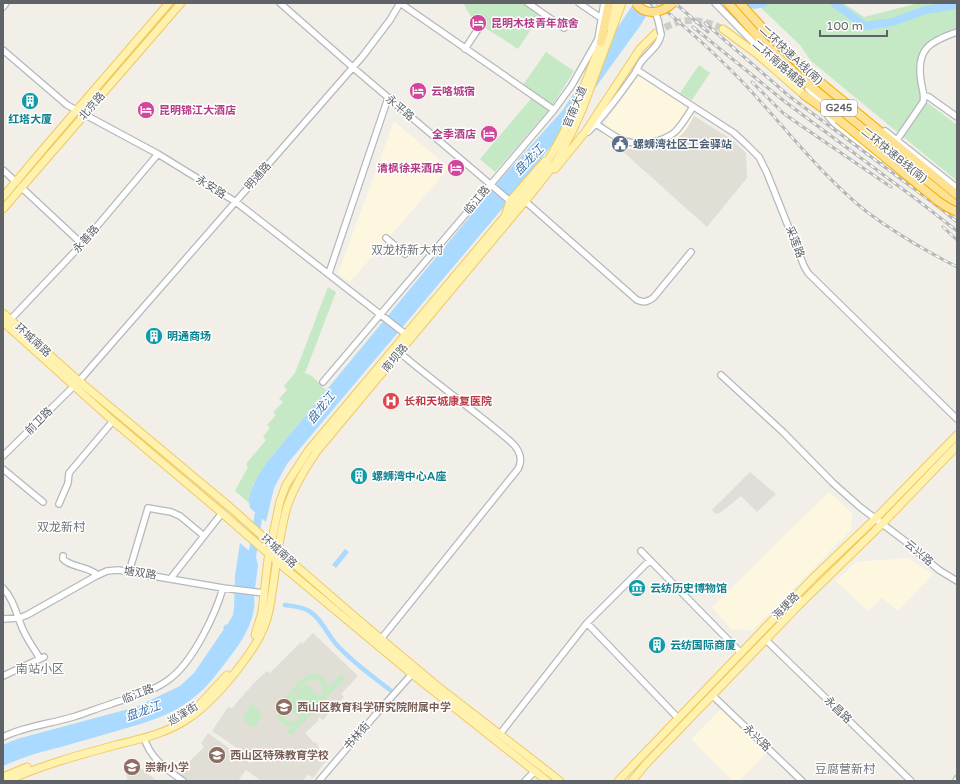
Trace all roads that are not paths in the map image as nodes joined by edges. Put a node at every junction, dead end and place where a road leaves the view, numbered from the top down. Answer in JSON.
{"nodes":[{"id":1,"x":6,"y":3,"type":"edge"},
{"id":2,"x":169,"y":3,"type":"edge"},
{"id":3,"x":180,"y":3,"type":"edge"},
{"id":4,"x":280,"y":3,"type":"edge"},
{"id":5,"x":400,"y":3,"type":"edge"},
{"id":6,"x":528,"y":3,"type":"edge"},
{"id":7,"x":579,"y":3,"type":"edge"},
{"id":8,"x":604,"y":3,"type":"edge"},
{"id":9,"x":609,"y":3,"type":"edge"},
{"id":10,"x":616,"y":3,"type":"edge"},
{"id":11,"x":622,"y":3,"type":"edge"},
{"id":12,"x":636,"y":3,"type":"edge"},
{"id":13,"x":644,"y":3,"type":"edge"},
{"id":14,"x":673,"y":3,"type":"edge"},
{"id":15,"x":715,"y":3,"type":"edge"},
{"id":16,"x":729,"y":3,"type":"edge"},
{"id":17,"x":739,"y":3,"type":"edge"},
{"id":18,"x":744,"y":3,"type":"edge"},
{"id":19,"x":3,"y":7,"type":"edge"},
{"id":20,"x":601,"y":18,"type":"junction"},
{"id":21,"x":480,"y":26,"type":"dead end"},
{"id":22,"x":564,"y":28,"type":"dead end"},
{"id":23,"x":723,"y":28,"type":"tunnel mouth"},
{"id":24,"x":957,"y":32,"type":"edge"},
{"id":25,"x":658,"y":33,"type":"junction"},
{"id":26,"x":601,"y":42,"type":"junction"},
{"id":27,"x":465,"y":48,"type":"junction"},
{"id":28,"x":3,"y":50,"type":"edge"},
{"id":29,"x":353,"y":67,"type":"junction"},
{"id":30,"x":637,"y":70,"type":"junction"},
{"id":31,"x":804,"y":95,"type":"joint"},
{"id":32,"x":925,"y":96,"type":"junction"},
{"id":33,"x":388,"y":98,"type":"junction"},
{"id":34,"x":693,"y":107,"type":"junction"},
{"id":35,"x":554,"y":110,"type":"junction"},
{"id":36,"x":77,"y":111,"type":"junction"},
{"id":37,"x":826,"y":111,"type":"junction"},
{"id":38,"x":85,"y":115,"type":"junction"},
{"id":39,"x":957,"y":117,"type":"edge"},
{"id":40,"x":596,"y":124,"type":"junction"},
{"id":41,"x":898,"y":140,"type":"junction"},
{"id":42,"x":578,"y":142,"type":"junction"},
{"id":43,"x":158,"y":154,"type":"junction"},
{"id":44,"x":557,"y":154,"type":"junction"},
{"id":45,"x":3,"y":170,"type":"edge"},
{"id":46,"x":547,"y":174,"type":"joint"},
{"id":47,"x":18,"y":184,"type":"junction"},
{"id":48,"x":492,"y":185,"type":"junction"},
{"id":49,"x":957,"y":188,"type":"edge"},
{"id":50,"x":957,"y":195,"type":"edge"},
{"id":51,"x":3,"y":197,"type":"edge"},
{"id":52,"x":509,"y":201,"type":"junction"},
{"id":53,"x":236,"y":202,"type":"junction"},
{"id":54,"x":522,"y":202,"type":"junction"},
{"id":55,"x":957,"y":206,"type":"edge"},
{"id":56,"x":3,"y":209,"type":"edge"},
{"id":57,"x":957,"y":212,"type":"edge"},
{"id":58,"x":506,"y":215,"type":"junction"},
{"id":59,"x":386,"y":238,"type":"dead end"},
{"id":60,"x":82,"y":244,"type":"junction"},
{"id":61,"x":691,"y":252,"type":"dead end"},
{"id":62,"x":405,"y":254,"type":"dead end"},
{"id":63,"x":329,"y":274,"type":"junction"},
{"id":64,"x":3,"y":313,"type":"edge"},
{"id":65,"x":383,"y":316,"type":"junction"},
{"id":66,"x":7,"y":321,"type":"edge"},
{"id":67,"x":406,"y":334,"type":"junction"},
{"id":68,"x":399,"y":352,"type":"junction"},
{"id":69,"x":721,"y":375,"type":"dead end"},
{"id":70,"x":322,"y":382,"type":"dead end"},
{"id":71,"x":77,"y":383,"type":"junction"},
{"id":72,"x":957,"y":419,"type":"edge"},
{"id":73,"x":113,"y":421,"type":"junction"},
{"id":74,"x":956,"y":436,"type":"edge"},
{"id":75,"x":957,"y":446,"type":"edge"},
{"id":76,"x":3,"y":456,"type":"edge"},
{"id":77,"x":3,"y":469,"type":"edge"},
{"id":78,"x":289,"y":480,"type":"junction"},
{"id":79,"x":298,"y":482,"type":"junction"},
{"id":80,"x":43,"y":502,"type":"dead end"},
{"id":81,"x":59,"y":504,"type":"dead end"},
{"id":82,"x":222,"y":513,"type":"junction"},
{"id":83,"x":876,"y":519,"type":"junction"},
{"id":84,"x":882,"y":524,"type":"junction"},
{"id":85,"x":204,"y":536,"type":"junction"},
{"id":86,"x":270,"y":544,"type":"junction"},
{"id":87,"x":641,"y":551,"type":"dead end"},
{"id":88,"x":278,"y":552,"type":"junction"},
{"id":89,"x":268,"y":554,"type":"junction"},
{"id":90,"x":63,"y":556,"type":"dead end"},
{"id":91,"x":276,"y":560,"type":"junction"},
{"id":92,"x":650,"y":560,"type":"junction"},
{"id":93,"x":129,"y":572,"type":"junction"},
{"id":94,"x":96,"y":576,"type":"junction"},
{"id":95,"x":171,"y":578,"type":"junction"},
{"id":96,"x":957,"y":581,"type":"edge"},
{"id":97,"x":3,"y":588,"type":"edge"},
{"id":98,"x":223,"y":588,"type":"junction"},
{"id":99,"x":264,"y":593,"type":"junction"},
{"id":100,"x":19,"y":618,"type":"junction"},
{"id":101,"x":3,"y":619,"type":"edge"},
{"id":102,"x":587,"y":623,"type":"junction"},
{"id":103,"x":381,"y":639,"type":"junction"},
{"id":104,"x":766,"y":640,"type":"junction"},
{"id":105,"x":741,"y":653,"type":"junction"},
{"id":106,"x":412,"y":674,"type":"junction"},
{"id":107,"x":3,"y":676,"type":"edge"},
{"id":108,"x":712,"y":695,"type":"junction"},
{"id":109,"x":678,"y":718,"type":"junction"},
{"id":110,"x":500,"y":734,"type":"junction"},
{"id":111,"x":3,"y":737,"type":"edge"},
{"id":112,"x":144,"y":738,"type":"junction"},
{"id":113,"x":535,"y":771,"type":"junction"},
{"id":114,"x":3,"y":777,"type":"edge"},
{"id":115,"x":8,"y":781,"type":"edge"},
{"id":116,"x":183,"y":781,"type":"edge"},
{"id":117,"x":319,"y":781,"type":"edge"},
{"id":118,"x":525,"y":781,"type":"edge"},
{"id":119,"x":547,"y":781,"type":"edge"},
{"id":120,"x":560,"y":781,"type":"edge"},
{"id":121,"x":618,"y":781,"type":"edge"},
{"id":122,"x":632,"y":781,"type":"edge"},
{"id":123,"x":802,"y":781,"type":"edge"},
{"id":124,"x":911,"y":781,"type":"edge"}],
"edges":[{"from":1,"to":19,"type":"street"},
{"from":2,"to":36,"type":"main road","name":"北京路"},
{"from":3,"to":38,"type":"main road","name":"北京路"},
{"from":4,"to":29,"type":"street","name":"永平路"},
{"from":5,"to":27,"type":"street"},
{"from":5,"to":29,"type":"street","name":"明通路"},
{"from":6,"to":22,"type":"street"},
{"from":7,"to":20,"type":"street"},
{"from":8,"to":20,"type":"street","name":"临江路"},
{"from":9,"to":26,"type":"highway"},
{"from":10,"to":26,"type":"main road","name":"官南大道"},
{"from":11,"to":44,"type":"main road","name":"官南大道"},
{"from":12,"to":14,"type":"highway","bridge":true},
{"from":13,"to":25,"type":"street","bridge":true},
{"from":15,"to":37,"type":"street","name":"二环南路辅路"},
{"from":16,"to":55,"type":"highway","name":"二环快速B线(南)"},
{"from":17,"to":50,"type":"highway","name":"二环快速A线(南)"},
{"from":18,"to":41,"type":"street","name":"二环南路辅路"},
{"from":20,"to":35,"type":"street","name":"临江路"},
{"from":21,"to":27,"type":"street"},
{"from":23,"to":31,"type":"main road"},
{"from":24,"to":32,"type":"street"},
{"from":25,"to":30,"type":"street"},
{"from":25,"to":42,"type":"main road"},
{"from":26,"to":44,"type":"main road","name":"官南大道"},
{"from":27,"to":35,"type":"street"},
{"from":28,"to":36,"type":"street","name":"永安路"},
{"from":29,"to":33,"type":"street","name":"永平路"},
{"from":29,"to":53,"type":"street","name":"明通路"},
{"from":30,"to":34,"type":"street","name":"采莲路"},
{"from":30,"to":40,"type":"street"},
{"from":31,"to":37,"type":"highway"},
{"from":32,"to":39,"type":"street"},
{"from":32,"to":41,"type":"street"},
{"from":33,"to":48,"type":"street","name":"永平路"},
{"from":33,"to":63,"type":"street"},
{"from":34,"to":40,"type":"street"},
{"from":34,"to":72,"type":"street","name":"采莲路"},
{"from":35,"to":48,"type":"street","name":"临江路"},
{"from":36,"to":38,"type":"street","name":"永安路"},
{"from":36,"to":47,"type":"main road","name":"北京路"},
{"from":37,"to":57,"type":"highway","bridge":true},
{"from":37,"to":57,"type":"street","name":"二环南路辅路"},
{"from":38,"to":43,"type":"street","name":"永安路"},
{"from":38,"to":47,"type":"main road","name":"北京路"},
{"from":40,"to":42,"type":"street"},
{"from":41,"to":49,"type":"street","name":"二环南路辅路"},
{"from":42,"to":54,"type":"main road"},
{"from":43,"to":53,"type":"street","name":"永安路"},
{"from":43,"to":60,"type":"street","name":"永善路"},
{"from":44,"to":46,"type":"main road","name":"官南大道"},
{"from":44,"to":52,"type":"main road"},
{"from":44,"to":54,"type":"main road","name":"官南大道"},
{"from":45,"to":47,"type":"street"},
{"from":46,"to":54,"type":"main road","name":"南坝路"},
{"from":47,"to":51,"type":"main road","name":"北京路"},
{"from":47,"to":56,"type":"main road","name":"北京路"},
{"from":47,"to":60,"type":"street"},
{"from":48,"to":52,"type":"street","name":"永平路"},
{"from":48,"to":65,"type":"street","name":"临江路"},
{"from":52,"to":58,"type":"main road"},
{"from":53,"to":63,"type":"street","name":"永安路"},
{"from":53,"to":71,"type":"street","name":"明通路"},
{"from":54,"to":58,"type":"main road","name":"南坝路"},
{"from":54,"to":61,"type":"street"},
{"from":54,"to":67,"type":"main road","name":"南坝路"},
{"from":58,"to":67,"type":"main road","name":"南坝路"},
{"from":59,"to":62,"type":"street"},
{"from":60,"to":66,"type":"street","name":"永善路"},
{"from":63,"to":65,"type":"street","name":"永安路"},
{"from":64,"to":66,"type":"main road","name":"环城南路"},
{"from":65,"to":67,"type":"street","name":"永安路"},
{"from":65,"to":70,"type":"street","name":"临江路"},
{"from":66,"to":71,"type":"main road","name":"环城南路"},
{"from":67,"to":68,"type":"main road","name":"南坝路"},
{"from":67,"to":78,"type":"main road","name":"南坝路"},
{"from":68,"to":79,"type":"main road","name":"南坝路"},
{"from":68,"to":103,"type":"street"},
{"from":69,"to":83,"type":"street","name":"云兴路"},
{"from":71,"to":73,"type":"main road","name":"环城南路"},
{"from":71,"to":76,"type":"street","name":"前卫路"},
{"from":71,"to":86,"type":"main road","name":"环城南路"},
{"from":73,"to":81,"type":"street"},
{"from":73,"to":82,"type":"main road","name":"环城南路"},
{"from":74,"to":83,"type":"main road","name":"海埂路"},
{"from":75,"to":84,"type":"main road","name":"海埂路"},
{"from":77,"to":80,"type":"street"},
{"from":78,"to":79,"type":"main road"},
{"from":78,"to":86,"type":"main road","name":"南坝路"},
{"from":79,"to":88,"type":"main road","name":"南坝路"},
{"from":82,"to":85,"type":"street"},
{"from":82,"to":89,"type":"main road","name":"环城南路"},
{"from":83,"to":84,"type":"street","name":"云兴路"},
{"from":83,"to":105,"type":"main road","name":"海埂路"},
{"from":84,"to":96,"type":"street","name":"云兴路"},
{"from":84,"to":104,"type":"main road","name":"海埂路"},
{"from":85,"to":93,"type":"street"},
{"from":85,"to":95,"type":"street"},
{"from":86,"to":88,"type":"main road","name":"环城南路"},
{"from":86,"to":89,"type":"main road","name":"南坝路"},
{"from":87,"to":92,"type":"street"},
{"from":88,"to":91,"type":"main road","name":"南坝路"},
{"from":88,"to":103,"type":"main road","name":"环城南路"},
{"from":89,"to":91,"type":"main road","name":"环城南路"},
{"from":89,"to":99,"type":"main road","name":"巡津街"},
{"from":90,"to":94,"type":"street"},
{"from":91,"to":106,"type":"main road","name":"环城南路"},
{"from":91,"to":112,"type":"main road","name":"巡津街"},
{"from":92,"to":102,"type":"street"},
{"from":92,"to":105,"type":"street"},
{"from":93,"to":94,"type":"street","name":"塘双路"},
{"from":93,"to":95,"type":"street","name":"塘双路"},
{"from":94,"to":100,"type":"street","name":"塘双路"},
{"from":95,"to":98,"type":"street","name":"塘双路"},
{"from":97,"to":100,"type":"street"},
{"from":98,"to":99,"type":"street","name":"塘双路"},
{"from":98,"to":111,"type":"street","name":"临江路"},
{"from":99,"to":114,"type":"main road","name":"巡津街"},
{"from":100,"to":101,"type":"street","name":"塘双路"},
{"from":100,"to":107,"type":"street"},
{"from":102,"to":109,"type":"street"},
{"from":102,"to":110,"type":"street"},
{"from":103,"to":110,"type":"main road","name":"环城南路"},
{"from":104,"to":108,"type":"main road","name":"海埂路"},
{"from":104,"to":124,"type":"street","name":"永昌路"},
{"from":105,"to":109,"type":"main road","name":"海埂路"},
{"from":106,"to":113,"type":"main road","name":"环城南路"},
{"from":106,"to":117,"type":"street","name":"书林街"},
{"from":108,"to":122,"type":"main road","name":"海埂路"},
{"from":108,"to":123,"type":"street","name":"永兴路"},
{"from":109,"to":121,"type":"main road","name":"海埂路"},
{"from":110,"to":120,"type":"main road","name":"环城南路"},
{"from":112,"to":115,"type":"main road","name":"巡津街"},
{"from":112,"to":116,"type":"street"},
{"from":113,"to":118,"type":"street"},
{"from":113,"to":119,"type":"main road","name":"环城南路"}]}
